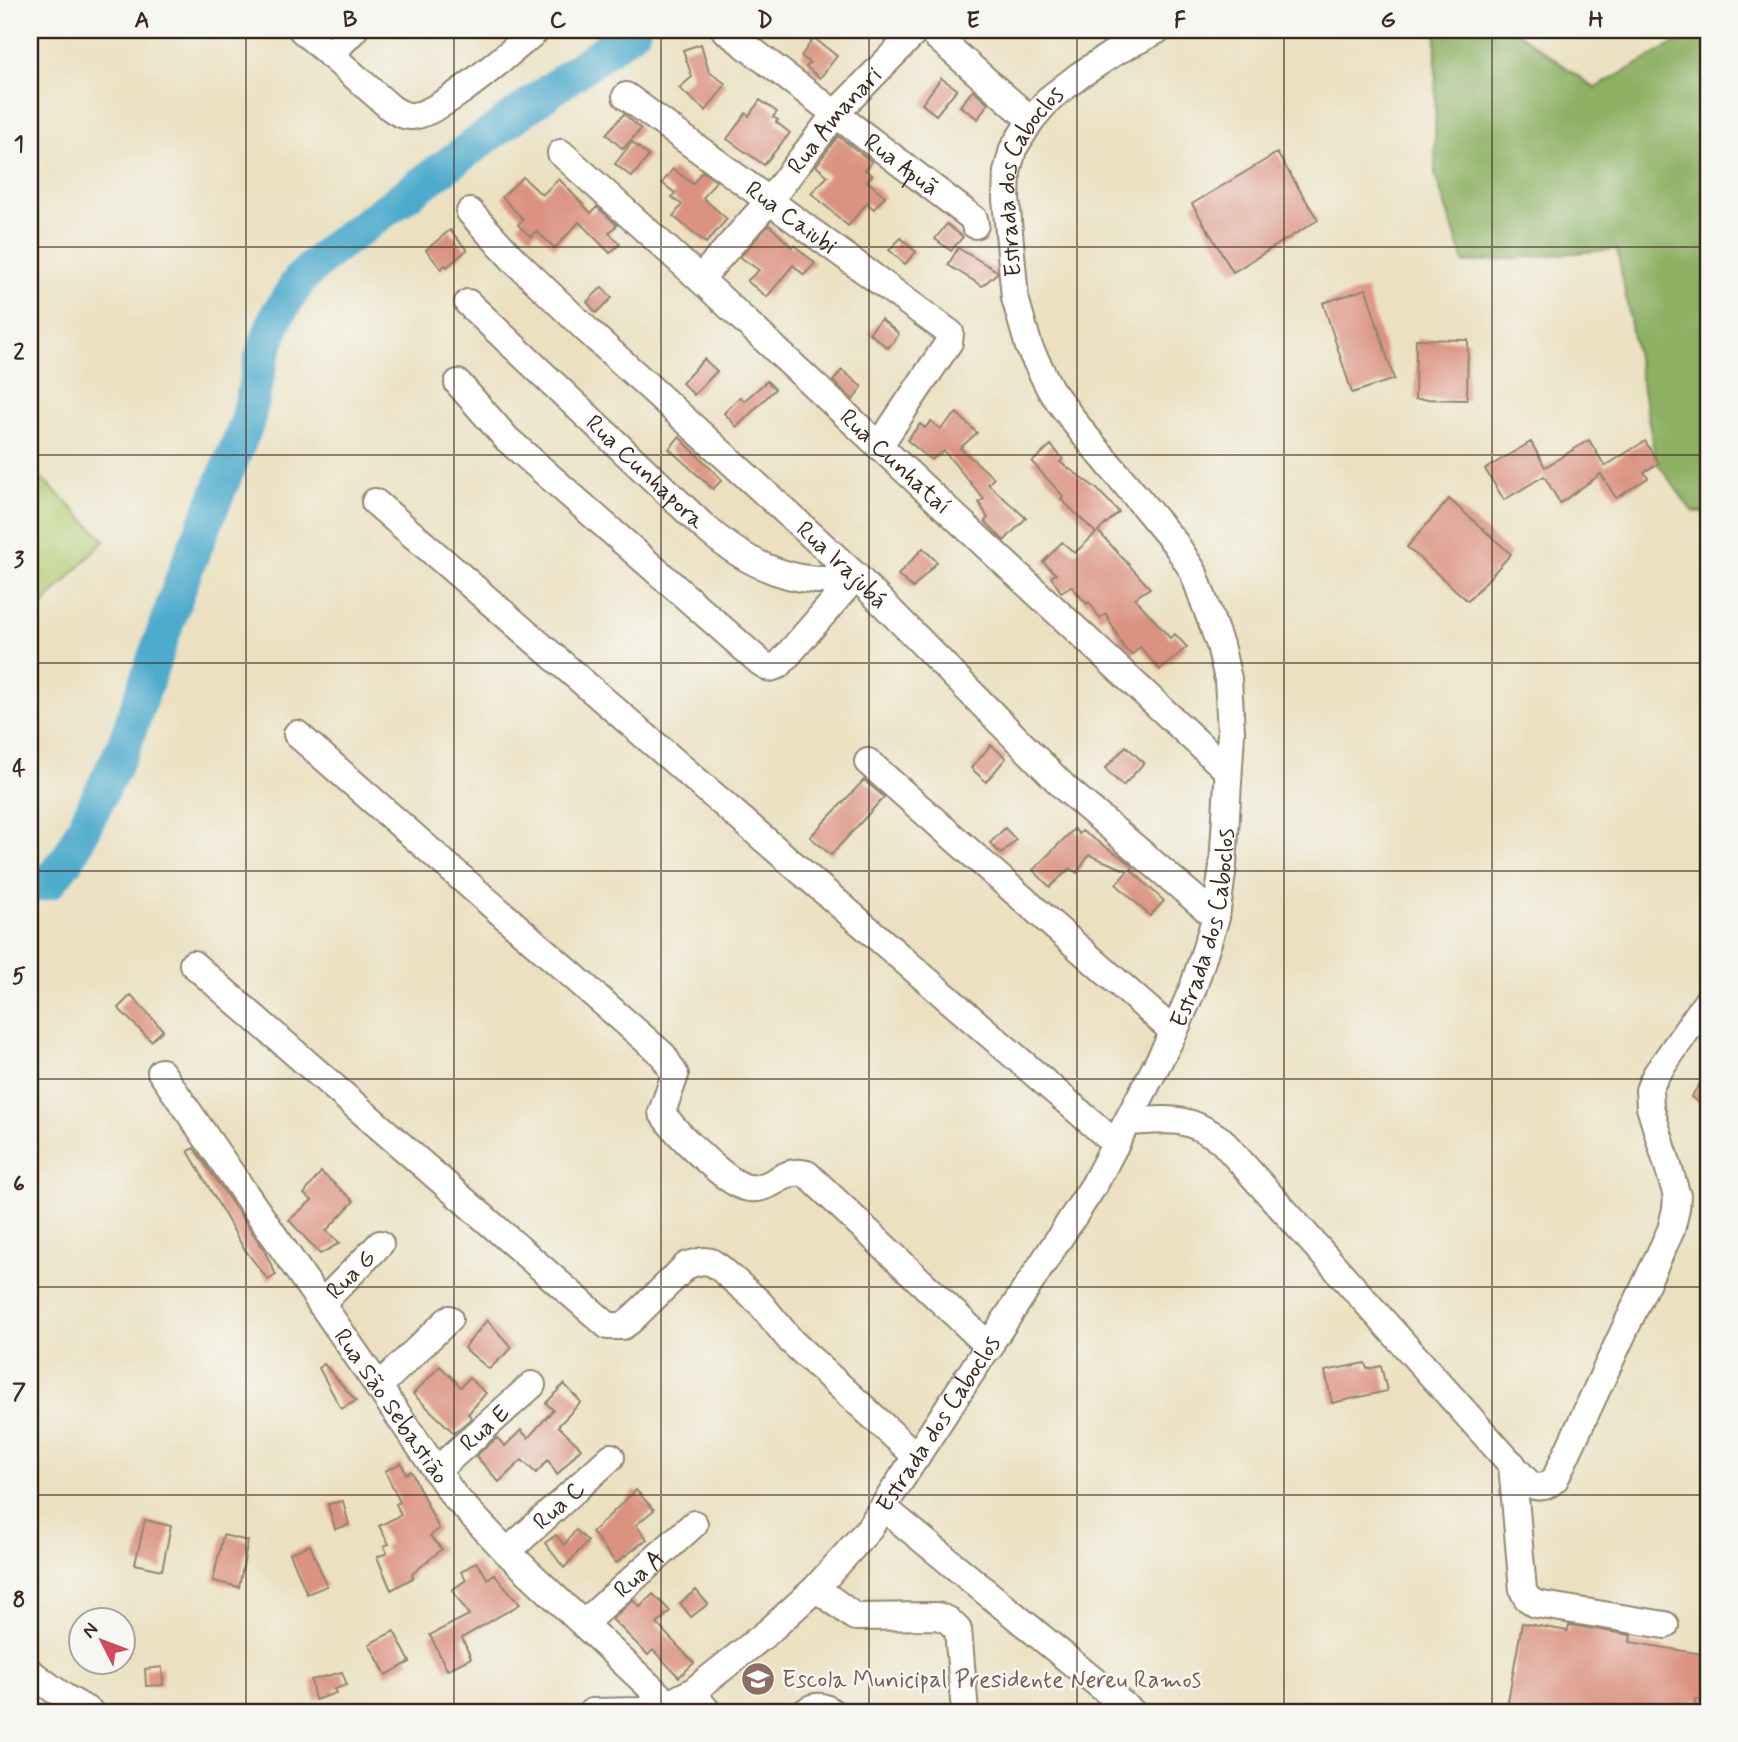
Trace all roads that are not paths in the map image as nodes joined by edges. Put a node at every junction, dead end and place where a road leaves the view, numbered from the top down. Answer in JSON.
{"nodes":[{"id":1,"x":302,"y":30,"type":"edge"},
{"id":2,"x":354,"y":30,"type":"edge"},
{"id":3,"x":537,"y":30,"type":"edge"},
{"id":4,"x":725,"y":30,"type":"edge"},
{"id":5,"x":917,"y":30,"type":"edge"},
{"id":6,"x":929,"y":30,"type":"edge"},
{"id":7,"x":1158,"y":30,"type":"edge"},
{"id":8,"x":330,"y":55,"type":"junction"},
{"id":9,"x":626,"y":96,"type":"dead end"},
{"id":10,"x":836,"y":113,"type":"junction"},
{"id":11,"x":1031,"y":120,"type":"junction"},
{"id":12,"x":561,"y":153,"type":"dead end"},
{"id":13,"x":770,"y":201,"type":"junction"},
{"id":14,"x":470,"y":212,"type":"dead end"},
{"id":15,"x":975,"y":225,"type":"dead end"},
{"id":16,"x":700,"y":279,"type":"junction"},
{"id":17,"x":468,"y":303,"type":"dead end"},
{"id":18,"x":458,"y":383,"type":"dead end"},
{"id":19,"x":880,"y":446,"type":"junction"},
{"id":20,"x":375,"y":502,"type":"dead end"},
{"id":21,"x":856,"y":576,"type":"junction"},
{"id":22,"x":297,"y":734,"type":"dead end"},
{"id":23,"x":868,"y":762,"type":"dead end"},
{"id":24,"x":1228,"y":771,"type":"junction"},
{"id":25,"x":1216,"y":917,"type":"junction"},
{"id":26,"x":193,"y":964,"type":"dead end"},
{"id":27,"x":1708,"y":1000,"type":"edge"},
{"id":28,"x":1174,"y":1032,"type":"junction"},
{"id":29,"x":161,"y":1072,"type":"dead end"},
{"id":30,"x":1121,"y":1133,"type":"junction"},
{"id":31,"x":380,"y":1244,"type":"dead end"},
{"id":32,"x":321,"y":1304,"type":"junction"},
{"id":33,"x":449,"y":1319,"type":"dead end"},
{"id":34,"x":990,"y":1347,"type":"junction"},
{"id":35,"x":532,"y":1385,"type":"dead end"},
{"id":36,"x":378,"y":1387,"type":"junction"},
{"id":37,"x":611,"y":1457,"type":"dead end"},
{"id":38,"x":917,"y":1457,"type":"junction"},
{"id":39,"x":1512,"y":1464,"type":"junction"},
{"id":40,"x":436,"y":1471,"type":"junction"},
{"id":41,"x":884,"y":1508,"type":"junction"},
{"id":42,"x":694,"y":1524,"type":"dead end"},
{"id":43,"x":507,"y":1552,"type":"junction"},
{"id":44,"x":816,"y":1588,"type":"junction"},
{"id":45,"x":584,"y":1623,"type":"junction"},
{"id":46,"x":1665,"y":1625,"type":"dead end"},
{"id":47,"x":30,"y":1672,"type":"edge"},
{"id":48,"x":692,"y":1692,"type":"junction"},
{"id":49,"x":668,"y":1704,"type":"junction"},
{"id":50,"x":642,"y":1711,"type":"edge"},
{"id":51,"x":90,"y":1712,"type":"edge"},
{"id":52,"x":592,"y":1712,"type":"edge"},
{"id":53,"x":708,"y":1712,"type":"edge"},
{"id":54,"x":805,"y":1712,"type":"edge"},
{"id":55,"x":832,"y":1712,"type":"edge"},
{"id":56,"x":965,"y":1712,"type":"edge"},
{"id":57,"x":1132,"y":1712,"type":"edge"}],
"edges":[{"from":1,"to":8,"type":"street"},
{"from":2,"to":8,"type":"street"},
{"from":3,"to":8,"type":"street"},
{"from":4,"to":10,"type":"street","name":"Rua Apuã"},
{"from":5,"to":10,"type":"street","name":"Rua Amanari"},
{"from":6,"to":11,"type":"street"},
{"from":7,"to":11,"type":"street","name":"Estrada dos Caboclos"},
{"from":9,"to":13,"type":"street","name":"Rua Caiubi"},
{"from":10,"to":13,"type":"street","name":"Rua Amanari"},
{"from":10,"to":15,"type":"street","name":"Rua Apuã"},
{"from":11,"to":24,"type":"street","name":"Estrada dos Caboclos"},
{"from":12,"to":16,"type":"street","name":"Rua Cunhataí"},
{"from":13,"to":16,"type":"street","name":"Rua Amanari"},
{"from":13,"to":19,"type":"street","name":"Rua Caiubi"},
{"from":14,"to":21,"type":"street","name":"Rua Irajubá"},
{"from":16,"to":19,"type":"street","name":"Rua Cunhataí"},
{"from":17,"to":21,"type":"street","name":"Rua Cunhapora"},
{"from":18,"to":21,"type":"street"},
{"from":19,"to":24,"type":"street","name":"Rua Cunhataí"},
{"from":20,"to":30,"type":"street"},
{"from":21,"to":25,"type":"street","name":"Rua Irajubá"},
{"from":22,"to":34,"type":"street"},
{"from":23,"to":28,"type":"street"},
{"from":24,"to":25,"type":"street","name":"Estrada dos Caboclos"},
{"from":25,"to":28,"type":"street","name":"Estrada dos Caboclos"},
{"from":26,"to":38,"type":"street"},
{"from":27,"to":39,"type":"street"},
{"from":28,"to":30,"type":"street","name":"Estrada dos Caboclos"},
{"from":29,"to":32,"type":"street","name":"Rua São Sebastião"},
{"from":30,"to":34,"type":"street","name":"Estrada dos Caboclos"},
{"from":30,"to":39,"type":"street"},
{"from":31,"to":32,"type":"street","name":"Rua G"},
{"from":32,"to":36,"type":"street","name":"Rua São Sebastião"},
{"from":33,"to":36,"type":"street"},
{"from":34,"to":38,"type":"street","name":"Estrada dos Caboclos"},
{"from":35,"to":40,"type":"street","name":"Rua E"},
{"from":36,"to":40,"type":"street","name":"Rua São Sebastião"},
{"from":37,"to":43,"type":"street","name":"Rua C"},
{"from":38,"to":41,"type":"street","name":"Estrada dos Caboclos"},
{"from":39,"to":46,"type":"street"},
{"from":40,"to":43,"type":"street","name":"Rua São Sebastião"},
{"from":41,"to":44,"type":"street","name":"Estrada dos Caboclos"},
{"from":41,"to":57,"type":"street"},
{"from":42,"to":45,"type":"street","name":"Rua A"},
{"from":43,"to":45,"type":"street","name":"Rua São Sebastião"},
{"from":44,"to":48,"type":"street","name":"Estrada dos Caboclos"},
{"from":44,"to":56,"type":"street"},
{"from":45,"to":49,"type":"street","name":"Rua São Sebastião"},
{"from":47,"to":51,"type":"street"},
{"from":48,"to":49,"type":"street","name":"Estrada dos Caboclos"},
{"from":48,"to":53,"type":"street"},
{"from":49,"to":50,"type":"street","name":"Estrada dos Caboclos"},
{"from":50,"to":52,"type":"street","name":"Estrada dos Caboclos"},
{"from":54,"to":55,"type":"street"}]}
